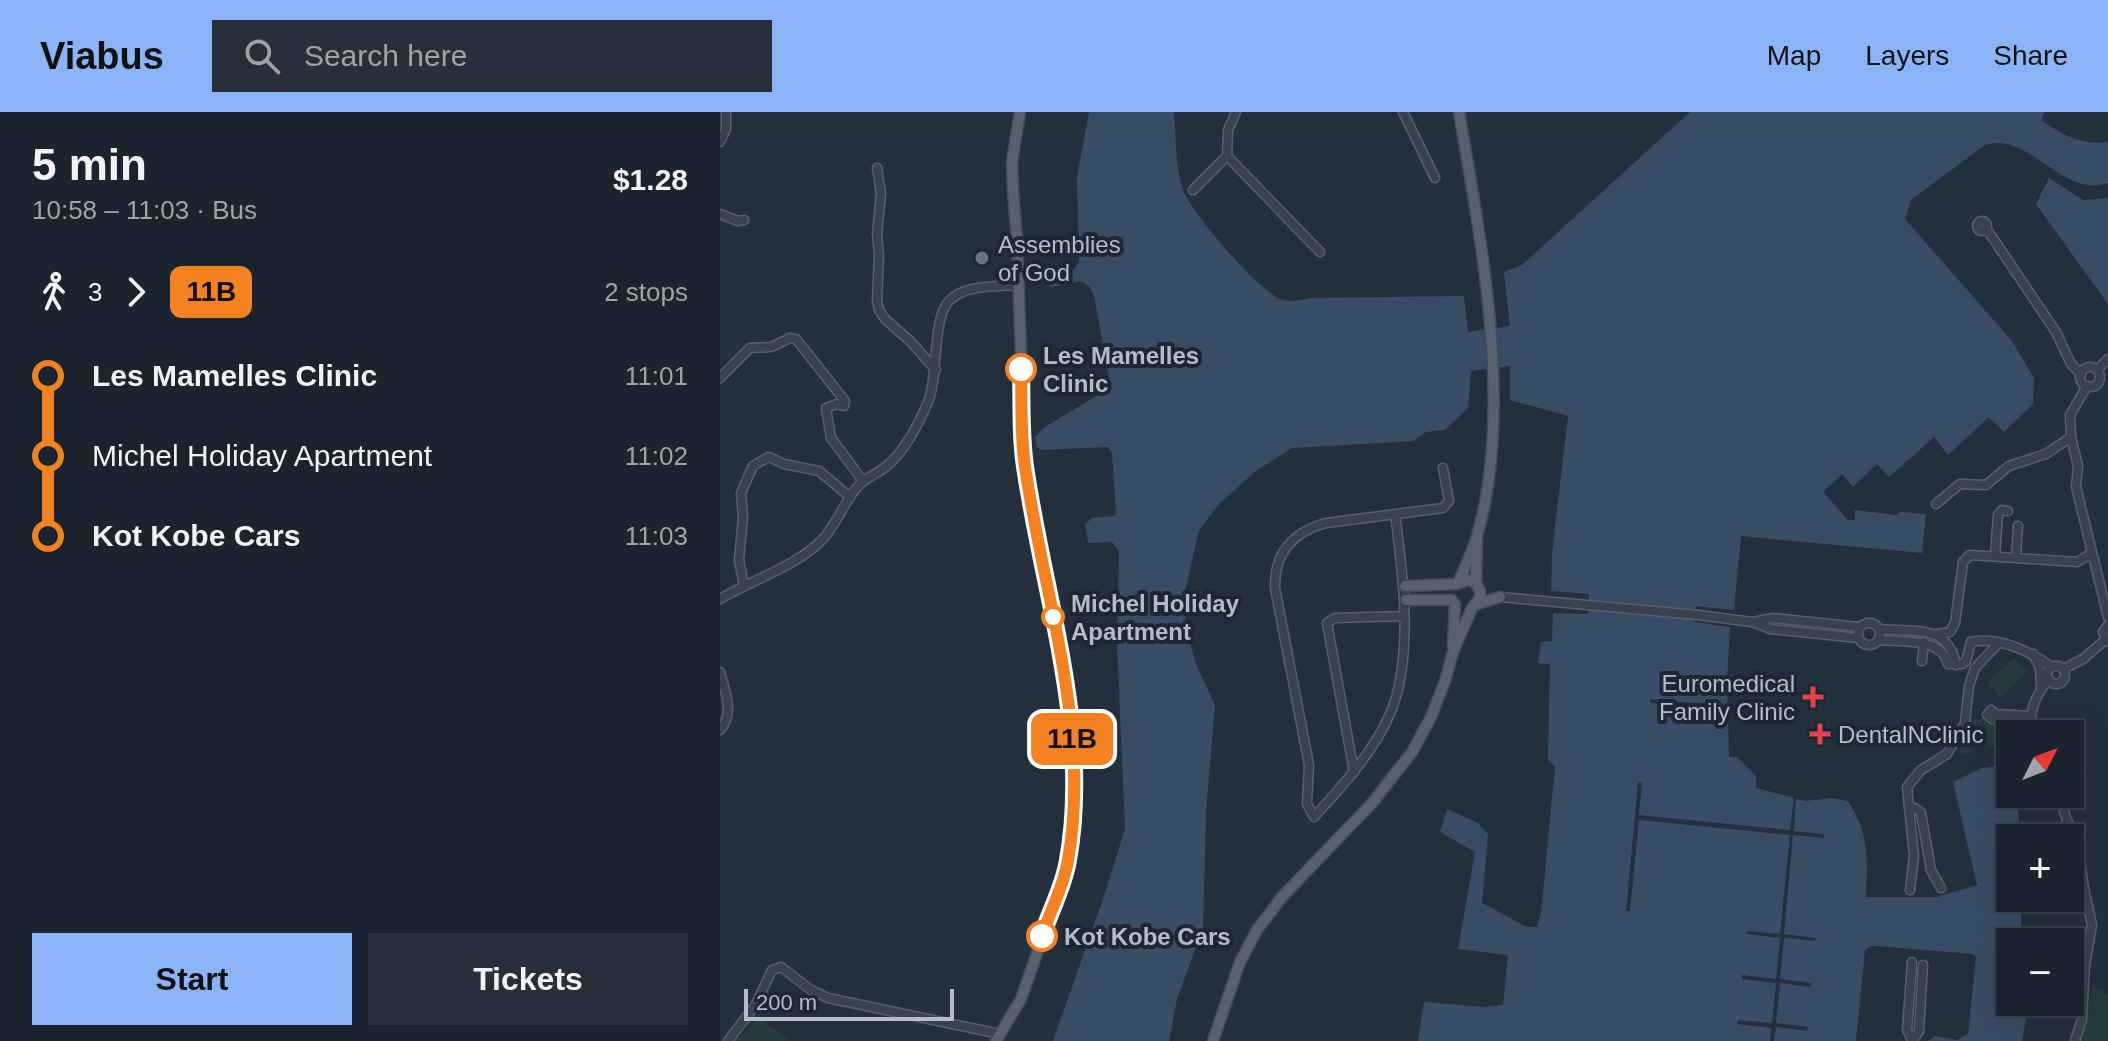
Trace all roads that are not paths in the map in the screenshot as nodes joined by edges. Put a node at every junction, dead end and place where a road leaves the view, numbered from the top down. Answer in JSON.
{"nodes":[{"id":1,"x":726,"y":112,"type":"edge"},
{"id":2,"x":1020,"y":112,"type":"edge"},
{"id":3,"x":1236,"y":112,"type":"edge"},
{"id":4,"x":1403,"y":112,"type":"edge"},
{"id":5,"x":1459,"y":112,"type":"edge"},
{"id":6,"x":720,"y":142,"type":"edge"},
{"id":7,"x":1227,"y":156,"type":"junction"},
{"id":8,"x":877,"y":168,"type":"dead end"},
{"id":9,"x":1435,"y":178,"type":"dead end"},
{"id":10,"x":1193,"y":190,"type":"dead end"},
{"id":11,"x":720,"y":214,"type":"edge"},
{"id":12,"x":744,"y":220,"type":"dead end"},
{"id":13,"x":1986,"y":228,"type":"dead end"},
{"id":14,"x":1320,"y":252,"type":"dead end"},
{"id":15,"x":1019,"y":285,"type":"junction"},
{"id":16,"x":2108,"y":359,"type":"edge"},
{"id":17,"x":936,"y":370,"type":"junction"},
{"id":18,"x":2097,"y":370,"type":"junction"},
{"id":19,"x":2081,"y":374,"type":"junction"},
{"id":20,"x":720,"y":378,"type":"edge"},
{"id":21,"x":2087,"y":386,"type":"junction"},
{"id":22,"x":2071,"y":437,"type":"junction"},
{"id":23,"x":1443,"y":468,"type":"dead end"},
{"id":24,"x":863,"y":481,"type":"junction"},
{"id":25,"x":850,"y":497,"type":"junction"},
{"id":26,"x":1936,"y":504,"type":"dead end"},
{"id":27,"x":2008,"y":511,"type":"dead end"},
{"id":28,"x":1395,"y":514,"type":"junction"},
{"id":29,"x":2018,"y":526,"type":"dead end"},
{"id":30,"x":1477,"y":537,"type":"junction"},
{"id":31,"x":2092,"y":553,"type":"junction"},
{"id":32,"x":1995,"y":556,"type":"junction"},
{"id":33,"x":2016,"y":556,"type":"junction"},
{"id":34,"x":1458,"y":583,"type":"junction"},
{"id":35,"x":1477,"y":585,"type":"junction"},
{"id":36,"x":1960,"y":585,"type":"junction"},
{"id":37,"x":744,"y":586,"type":"junction"},
{"id":38,"x":1405,"y":586,"type":"junction"},
{"id":39,"x":1500,"y":597,"type":"junction"},
{"id":40,"x":720,"y":599,"type":"edge"},
{"id":41,"x":1406,"y":600,"type":"junction"},
{"id":42,"x":1454,"y":602,"type":"junction"},
{"id":43,"x":1475,"y":606,"type":"junction"},
{"id":44,"x":1404,"y":616,"type":"junction"},
{"id":45,"x":2108,"y":617,"type":"edge"},
{"id":46,"x":1752,"y":622,"type":"junction"},
{"id":47,"x":2108,"y":625,"type":"edge"},
{"id":48,"x":1859,"y":627,"type":"junction"},
{"id":49,"x":1879,"y":629,"type":"junction"},
{"id":50,"x":1924,"y":633,"type":"junction"},
{"id":51,"x":1937,"y":634,"type":"junction"},
{"id":52,"x":1858,"y":638,"type":"junction"},
{"id":53,"x":1878,"y":640,"type":"junction"},
{"id":54,"x":2107,"y":641,"type":"edge"},
{"id":55,"x":1948,"y":642,"type":"junction"},
{"id":56,"x":1999,"y":643,"type":"junction"},
{"id":57,"x":1928,"y":645,"type":"junction"},
{"id":58,"x":1453,"y":652,"type":"junction"},
{"id":59,"x":2031,"y":652,"type":"junction"},
{"id":60,"x":1922,"y":661,"type":"dead end"},
{"id":61,"x":1952,"y":664,"type":"junction"},
{"id":62,"x":2052,"y":667,"type":"junction"},
{"id":63,"x":2063,"y":669,"type":"junction"},
{"id":64,"x":720,"y":672,"type":"edge"},
{"id":65,"x":2049,"y":679,"type":"junction"},
{"id":66,"x":2041,"y":688,"type":"junction"},
{"id":67,"x":1995,"y":714,"type":"dead end"},
{"id":68,"x":2031,"y":716,"type":"junction"},
{"id":69,"x":2031,"y":720,"type":"edge"},
{"id":70,"x":720,"y":730,"type":"edge"},
{"id":71,"x":1354,"y":772,"type":"junction"},
{"id":72,"x":1909,"y":808,"type":"junction"},
{"id":73,"x":2064,"y":808,"type":"edge"},
{"id":74,"x":1941,"y":888,"type":"dead end"},
{"id":75,"x":1910,"y":890,"type":"dead end"},
{"id":76,"x":1912,"y":962,"type":"dead end"},
{"id":77,"x":1923,"y":965,"type":"dead end"},
{"id":78,"x":998,"y":1038,"type":"edge"},
{"id":79,"x":1912,"y":1040,"type":"edge"},
{"id":80,"x":728,"y":1041,"type":"edge"},
{"id":81,"x":1213,"y":1041,"type":"edge"},
{"id":82,"x":2075,"y":1041,"type":"edge"}],
"edges":[{"from":1,"to":6,"type":"street"},
{"from":2,"to":15,"type":"main road"},
{"from":3,"to":7,"type":"street"},
{"from":4,"to":9,"type":"street"},
{"from":5,"to":30,"type":"main road"},
{"from":7,"to":10,"type":"street"},
{"from":7,"to":14,"type":"street"},
{"from":8,"to":17,"type":"street"},
{"from":11,"to":12,"type":"street"},
{"from":13,"to":19,"type":"street"},
{"from":15,"to":17,"type":"street"},
{"from":15,"to":78,"type":"main road"},
{"from":16,"to":18,"type":"street"},
{"from":17,"to":24,"type":"street"},
{"from":18,"to":19,"type":"street"},
{"from":18,"to":21,"type":"street"},
{"from":19,"to":21,"type":"street"},
{"from":20,"to":24,"type":"street"},
{"from":21,"to":22,"type":"street"},
{"from":22,"to":26,"type":"street"},
{"from":22,"to":31,"type":"street"},
{"from":23,"to":28,"type":"street"},
{"from":24,"to":25,"type":"street"},
{"from":25,"to":37,"type":"street"},
{"from":25,"to":37,"type":"street"},
{"from":27,"to":32,"type":"street"},
{"from":28,"to":38,"type":"street"},
{"from":28,"to":71,"type":"street"},
{"from":29,"to":33,"type":"street"},
{"from":30,"to":34,"type":"main road"},
{"from":30,"to":35,"type":"main road"},
{"from":31,"to":33,"type":"street"},
{"from":31,"to":45,"type":"street"},
{"from":32,"to":33,"type":"street"},
{"from":32,"to":36,"type":"street"},
{"from":34,"to":35,"type":"main road"},
{"from":34,"to":38,"type":"main road"},
{"from":34,"to":42,"type":"main road"},
{"from":35,"to":39,"type":"main road"},
{"from":35,"to":43,"type":"main road"},
{"from":36,"to":51,"type":"street"},
{"from":36,"to":55,"type":"street"},
{"from":37,"to":40,"type":"street"},
{"from":38,"to":41,"type":"street"},
{"from":39,"to":43,"type":"main road"},
{"from":39,"to":46,"type":"street"},
{"from":41,"to":42,"type":"main road"},
{"from":41,"to":44,"type":"street"},
{"from":42,"to":43,"type":"main road"},
{"from":42,"to":58,"type":"main road"},
{"from":43,"to":58,"type":"main road"},
{"from":44,"to":71,"type":"street"},
{"from":44,"to":71,"type":"street"},
{"from":46,"to":48,"type":"street"},
{"from":46,"to":52,"type":"street"},
{"from":47,"to":54,"type":"street"},
{"from":48,"to":49,"type":"street"},
{"from":48,"to":52,"type":"street"},
{"from":49,"to":50,"type":"street"},
{"from":49,"to":53,"type":"street"},
{"from":50,"to":51,"type":"street"},
{"from":50,"to":57,"type":"street"},
{"from":51,"to":55,"type":"street"},
{"from":52,"to":53,"type":"street"},
{"from":53,"to":57,"type":"street"},
{"from":54,"to":63,"type":"street"},
{"from":55,"to":57,"type":"street"},
{"from":55,"to":61,"type":"street"},
{"from":56,"to":59,"type":"street"},
{"from":56,"to":61,"type":"street"},
{"from":56,"to":72,"type":"street"},
{"from":57,"to":60,"type":"street"},
{"from":57,"to":61,"type":"street"},
{"from":58,"to":81,"type":"main road"},
{"from":59,"to":62,"type":"street"},
{"from":59,"to":66,"type":"street"},
{"from":62,"to":63,"type":"street"},
{"from":62,"to":65,"type":"street"},
{"from":63,"to":65,"type":"street"},
{"from":64,"to":70,"type":"street"},
{"from":65,"to":66,"type":"street"},
{"from":66,"to":68,"type":"street"},
{"from":67,"to":68,"type":"street"},
{"from":68,"to":69,"type":"street"},
{"from":72,"to":74,"type":"street"},
{"from":72,"to":75,"type":"street"},
{"from":73,"to":82,"type":"street"},
{"from":76,"to":79,"type":"street"},
{"from":77,"to":79,"type":"street"},
{"from":78,"to":80,"type":"street"}]}
